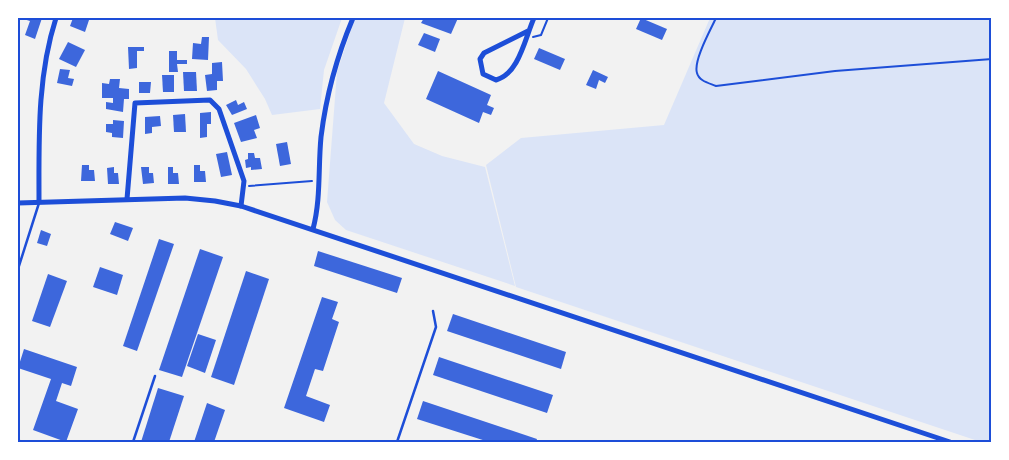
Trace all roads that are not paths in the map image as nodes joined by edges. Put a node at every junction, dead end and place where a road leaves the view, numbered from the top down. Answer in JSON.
{"nodes":[{"id":1,"x":56,"y":18,"type":"edge"},
{"id":2,"x":352,"y":18,"type":"edge"},
{"id":3,"x":534,"y":18,"type":"edge"},
{"id":4,"x":527,"y":32,"type":"junction"},
{"id":5,"x":127,"y":199,"type":"junction"},
{"id":6,"x":39,"y":201,"type":"junction"},
{"id":7,"x":18,"y":203,"type":"edge"},
{"id":8,"x":241,"y":206,"type":"junction"},
{"id":9,"x":313,"y":229,"type":"junction"},
{"id":10,"x":18,"y":269,"type":"edge"},
{"id":11,"x":433,"y":311,"type":"dead end"},
{"id":12,"x":155,"y":376,"type":"dead end"},
{"id":13,"x":18,"y":439,"type":"edge"},
{"id":14,"x":20,"y":442,"type":"edge"},
{"id":15,"x":133,"y":442,"type":"edge"},
{"id":16,"x":397,"y":442,"type":"edge"},
{"id":17,"x":950,"y":442,"type":"edge"}],
"edges":[{"from":1,"to":6,"type":"street"},
{"from":2,"to":9,"type":"street"},
{"from":3,"to":4,"type":"street"},
{"from":4,"to":4,"type":"street"},
{"from":5,"to":6,"type":"street"},
{"from":5,"to":8,"type":"street"},
{"from":5,"to":8,"type":"street"},
{"from":6,"to":7,"type":"street"},
{"from":6,"to":10,"type":"lane"},
{"from":8,"to":9,"type":"street"},
{"from":9,"to":17,"type":"street"},
{"from":11,"to":16,"type":"lane"},
{"from":12,"to":15,"type":"lane"},
{"from":13,"to":14,"type":"lane"}]}
